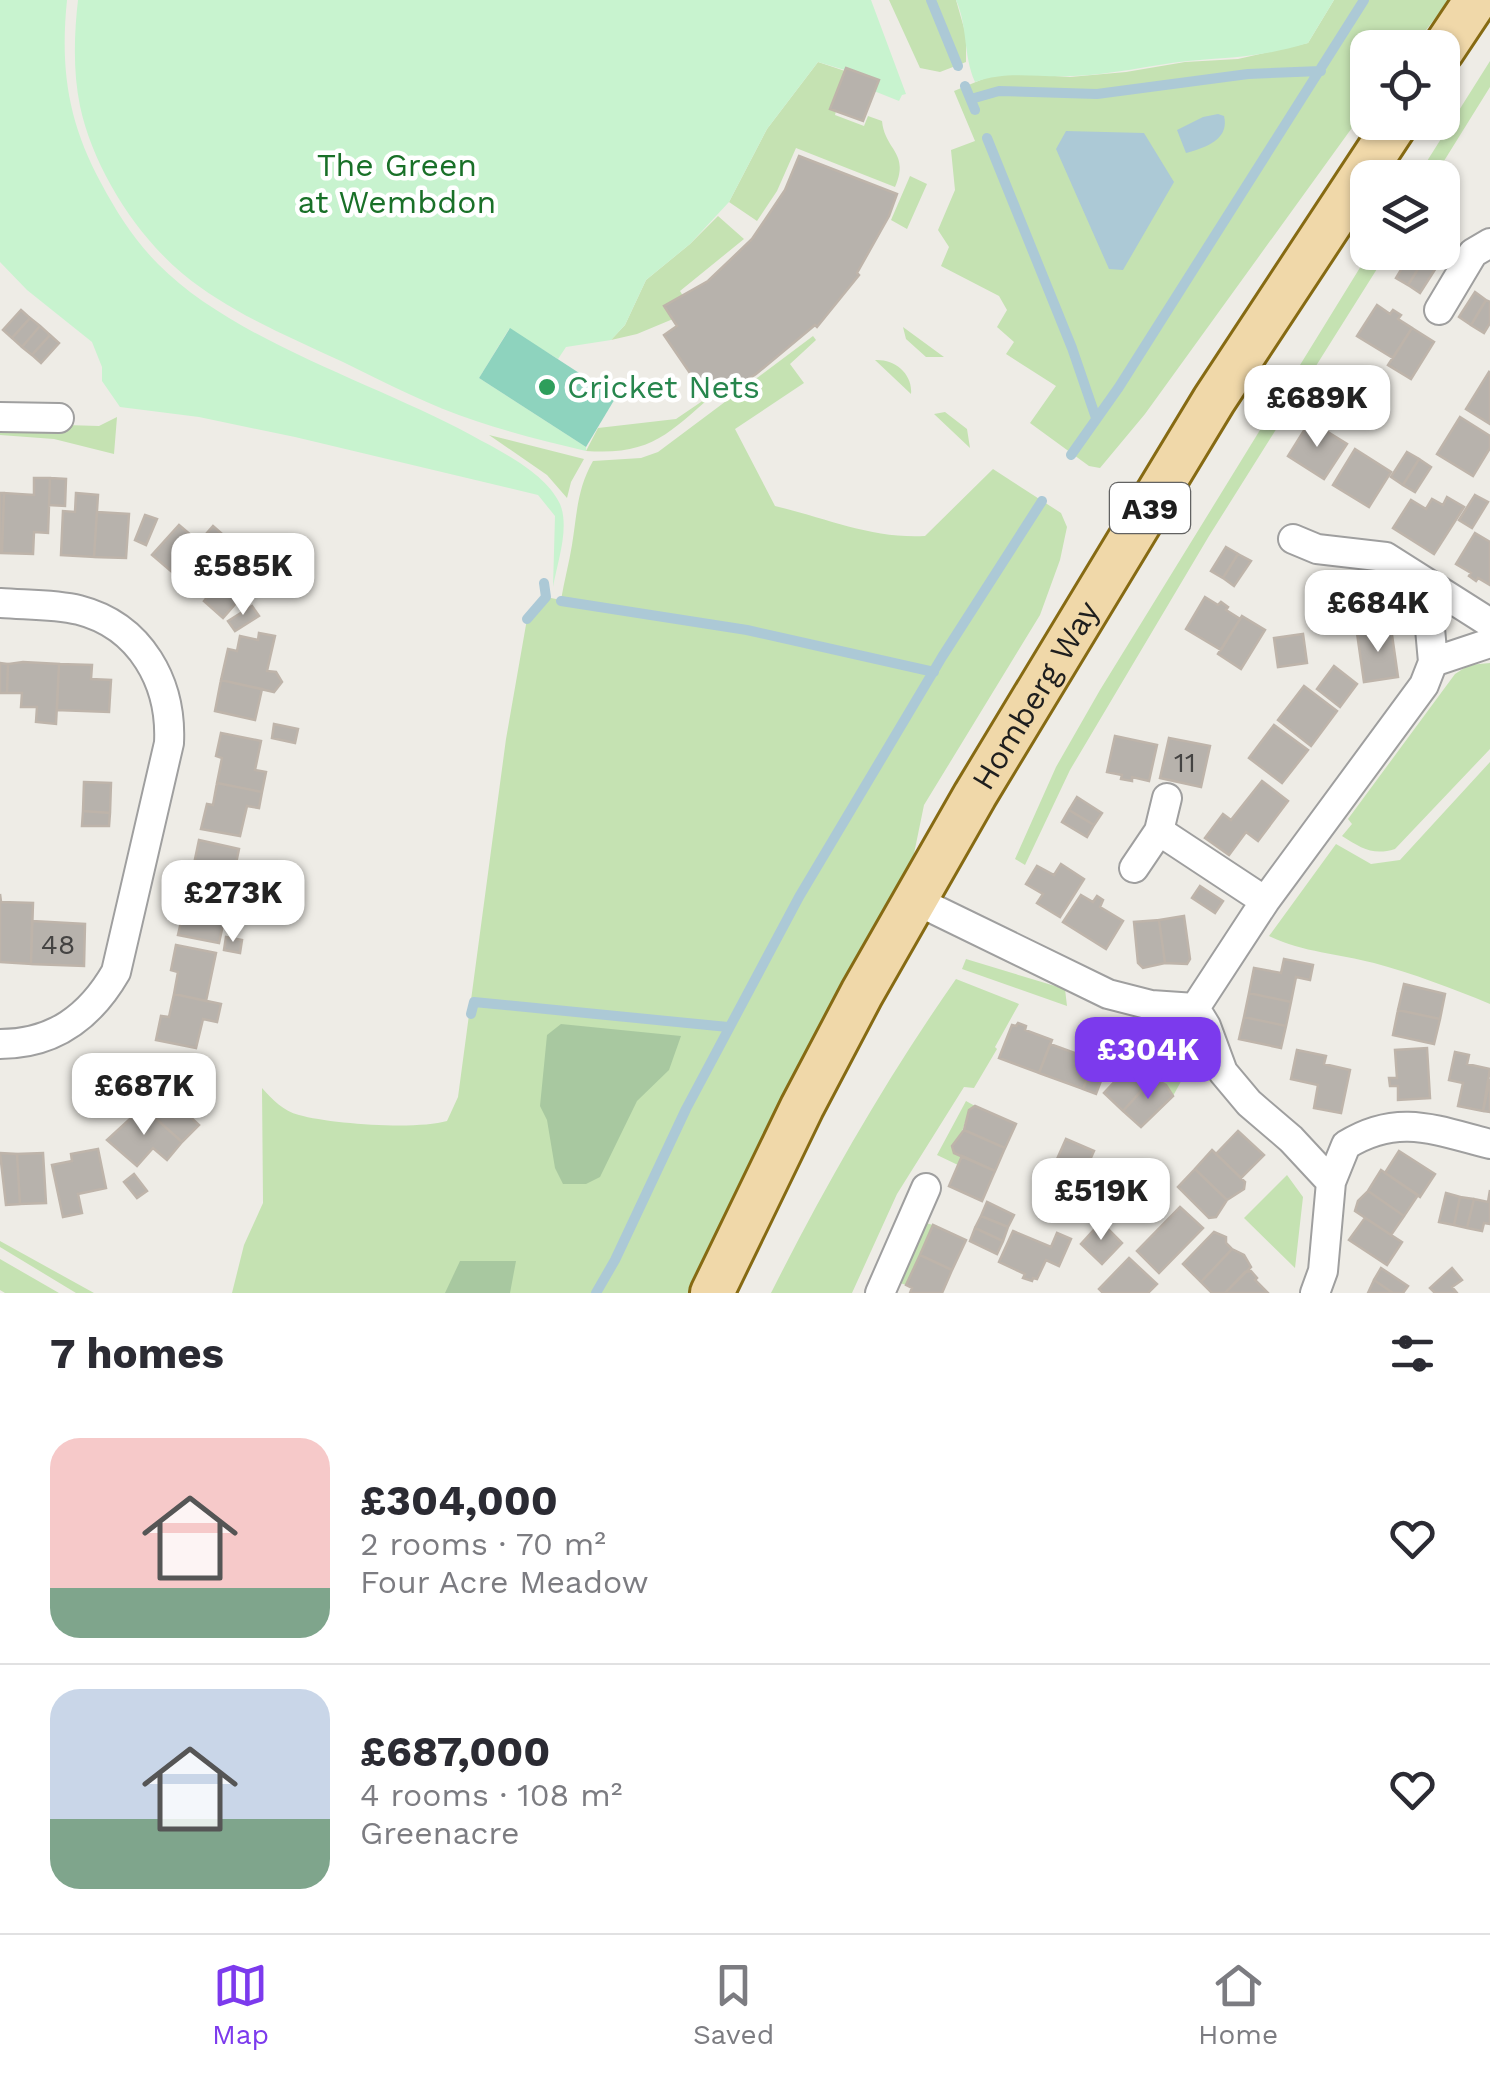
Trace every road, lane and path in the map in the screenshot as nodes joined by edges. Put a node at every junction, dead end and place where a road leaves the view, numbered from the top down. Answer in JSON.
{"nodes":[{"id":1,"x":1476,"y":0,"type":"edge"},
{"id":2,"x":1456,"y":30,"type":"edge"},
{"id":3,"x":1385,"y":140,"type":"edge"},
{"id":4,"x":1490,"y":243,"type":"edge"},
{"id":5,"x":1439,"y":310,"type":"dead end"},
{"id":6,"x":0,"y":416,"type":"edge"},
{"id":7,"x":59,"y":418,"type":"dead end"},
{"id":8,"x":1293,"y":539,"type":"dead end"},
{"id":9,"x":1426,"y":584,"type":"junction"},
{"id":10,"x":0,"y":604,"type":"edge"},
{"id":11,"x":1490,"y":623,"type":"edge"},
{"id":12,"x":1490,"y":643,"type":"edge"},
{"id":13,"x":1433,"y":662,"type":"junction"},
{"id":14,"x":1168,"y":798,"type":"dead end"},
{"id":15,"x":1158,"y":831,"type":"junction"},
{"id":16,"x":1134,"y":868,"type":"dead end"},
{"id":17,"x":915,"y":900,"type":"junction"},
{"id":18,"x":1265,"y":901,"type":"junction"},
{"id":19,"x":1195,"y":1008,"type":"junction"},
{"id":20,"x":0,"y":1044,"type":"edge"},
{"id":21,"x":1291,"y":1139,"type":"junction"},
{"id":22,"x":1490,"y":1144,"type":"edge"},
{"id":23,"x":1346,"y":1145,"type":"junction"},
{"id":24,"x":1331,"y":1182,"type":"junction"},
{"id":25,"x":926,"y":1188,"type":"dead end"},
{"id":26,"x":712,"y":1293,"type":"edge"},
{"id":27,"x":880,"y":1293,"type":"edge"},
{"id":28,"x":1316,"y":1293,"type":"edge"}],
"edges":[{"from":1,"to":2,"type":"main road"},
{"from":3,"to":17,"type":"main road","name":"Homberg Way","number":"A39"},
{"from":4,"to":5,"type":"street"},
{"from":6,"to":7,"type":"street"},
{"from":8,"to":9,"type":"street"},
{"from":9,"to":11,"type":"street"},
{"from":9,"to":13,"type":"street"},
{"from":10,"to":20,"type":"street"},
{"from":12,"to":13,"type":"street"},
{"from":13,"to":18,"type":"street"},
{"from":14,"to":15,"type":"street"},
{"from":15,"to":16,"type":"street"},
{"from":15,"to":18,"type":"street"},
{"from":17,"to":19,"type":"street"},
{"from":17,"to":26,"type":"main road","name":"Homberg Way","number":"A39"},
{"from":18,"to":19,"type":"street"},
{"from":19,"to":21,"type":"street"},
{"from":21,"to":23,"type":"street"},
{"from":21,"to":24,"type":"street"},
{"from":22,"to":23,"type":"street"},
{"from":23,"to":24,"type":"street"},
{"from":24,"to":28,"type":"street"},
{"from":25,"to":27,"type":"street"}]}
